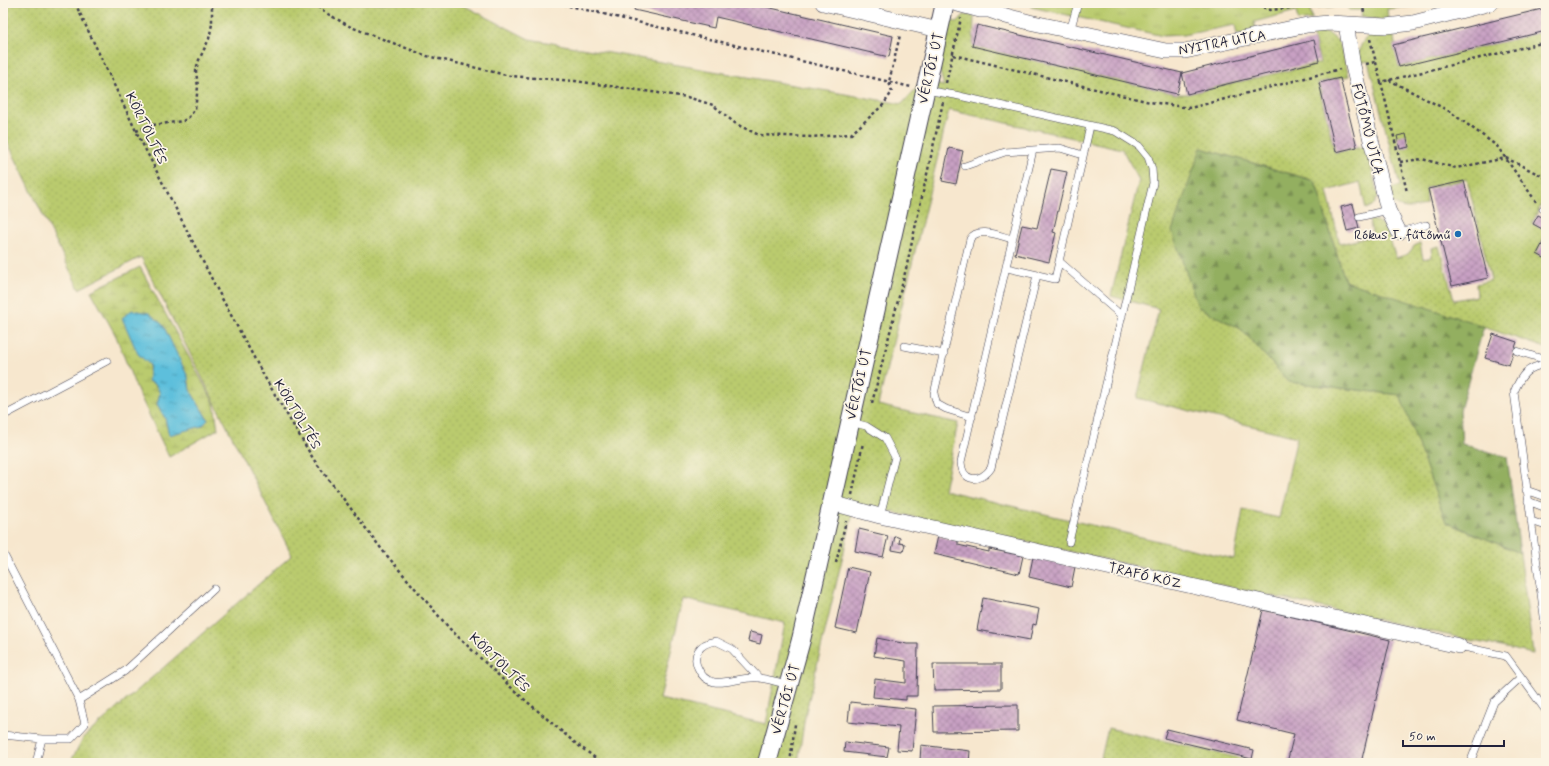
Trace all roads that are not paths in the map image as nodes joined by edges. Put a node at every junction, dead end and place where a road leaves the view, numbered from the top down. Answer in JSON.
{"nodes":[{"id":1,"x":823,"y":3,"type":"edge"},
{"id":2,"x":945,"y":3,"type":"edge"},
{"id":3,"x":1003,"y":3,"type":"edge"},
{"id":4,"x":1078,"y":3,"type":"edge"},
{"id":5,"x":1491,"y":3,"type":"edge"},
{"id":6,"x":959,"y":5,"type":"edge"},
{"id":7,"x":989,"y":10,"type":"junction"},
{"id":8,"x":1346,"y":24,"type":"junction"},
{"id":9,"x":939,"y":30,"type":"junction"},
{"id":10,"x":1070,"y":30,"type":"junction"},
{"id":11,"x":925,"y":90,"type":"junction"},
{"id":12,"x":1090,"y":126,"type":"junction"},
{"id":13,"x":1033,"y":150,"type":"junction"},
{"id":14,"x":1083,"y":155,"type":"junction"},
{"id":15,"x":964,"y":166,"type":"dead end"},
{"id":16,"x":1388,"y":210,"type":"junction"},
{"id":17,"x":1359,"y":217,"type":"dead end"},
{"id":18,"x":1426,"y":225,"type":"dead end"},
{"id":19,"x":1399,"y":232,"type":"joint"},
{"id":20,"x":1012,"y":239,"type":"junction"},
{"id":21,"x":1060,"y":262,"type":"junction"},
{"id":22,"x":1007,"y":268,"type":"junction"},
{"id":23,"x":1037,"y":275,"type":"junction"},
{"id":24,"x":1122,"y":316,"type":"junction"},
{"id":25,"x":904,"y":346,"type":"dead end"},
{"id":26,"x":1517,"y":351,"type":"dead end"},
{"id":27,"x":944,"y":354,"type":"junction"},
{"id":28,"x":1546,"y":360,"type":"edge"},
{"id":29,"x":107,"y":361,"type":"dead end"},
{"id":30,"x":1546,"y":364,"type":"edge"},
{"id":31,"x":3,"y":416,"type":"edge"},
{"id":32,"x":972,"y":417,"type":"junction"},
{"id":33,"x":858,"y":424,"type":"junction"},
{"id":34,"x":1526,"y":490,"type":"junction"},
{"id":35,"x":1546,"y":497,"type":"edge"},
{"id":36,"x":1528,"y":501,"type":"junction"},
{"id":37,"x":832,"y":503,"type":"junction"},
{"id":38,"x":1546,"y":508,"type":"edge"},
{"id":39,"x":880,"y":516,"type":"junction"},
{"id":40,"x":1531,"y":520,"type":"junction"},
{"id":41,"x":1546,"y":526,"type":"edge"},
{"id":42,"x":1069,"y":542,"type":"dead end"},
{"id":43,"x":3,"y":553,"type":"edge"},
{"id":44,"x":214,"y":589,"type":"dead end"},
{"id":45,"x":1544,"y":600,"type":"edge"},
{"id":46,"x":1545,"y":618,"type":"edge"},
{"id":47,"x":1546,"y":631,"type":"edge"},
{"id":48,"x":1459,"y":646,"type":"joint"},
{"id":49,"x":758,"y":677,"type":"junction"},
{"id":50,"x":1521,"y":677,"type":"junction"},
{"id":51,"x":789,"y":684,"type":"junction"},
{"id":52,"x":79,"y":700,"type":"junction"},
{"id":53,"x":1546,"y":711,"type":"edge"},
{"id":54,"x":3,"y":735,"type":"edge"},
{"id":55,"x":42,"y":739,"type":"junction"},
{"id":56,"x":36,"y":763,"type":"edge"},
{"id":57,"x":767,"y":763,"type":"edge"},
{"id":58,"x":1470,"y":763,"type":"edge"}],
"edges":[{"from":1,"to":9,"type":"street"},
{"from":2,"to":9,"type":"street","name":"VÉRTÓI ÚT"},
{"from":3,"to":7,"type":"lane"},
{"from":4,"to":10,"type":"lane"},
{"from":5,"to":8,"type":"street","name":"NYITRA UTCA"},
{"from":6,"to":7,"type":"street","name":"NYITRA UTCA"},
{"from":7,"to":10,"type":"street","name":"NYITRA UTCA"},
{"from":8,"to":10,"type":"street","name":"NYITRA UTCA"},
{"from":8,"to":16,"type":"street","name":"FŰTŐMŰ UTCA"},
{"from":9,"to":11,"type":"street","name":"VÉRTÓI ÚT"},
{"from":11,"to":12,"type":"lane"},
{"from":11,"to":33,"type":"street","name":"VÉRTÓI ÚT"},
{"from":12,"to":14,"type":"lane"},
{"from":12,"to":24,"type":"lane"},
{"from":13,"to":14,"type":"lane"},
{"from":13,"to":15,"type":"lane"},
{"from":13,"to":20,"type":"lane"},
{"from":14,"to":21,"type":"lane"},
{"from":16,"to":17,"type":"lane"},
{"from":16,"to":19,"type":"street","name":"FŰTŐMŰ UTCA"},
{"from":18,"to":19,"type":"lane"},
{"from":20,"to":22,"type":"lane"},
{"from":20,"to":27,"type":"lane"},
{"from":21,"to":23,"type":"lane"},
{"from":21,"to":24,"type":"lane"},
{"from":22,"to":23,"type":"lane"},
{"from":22,"to":32,"type":"lane"},
{"from":23,"to":32,"type":"lane"},
{"from":24,"to":42,"type":"lane"},
{"from":25,"to":27,"type":"lane"},
{"from":26,"to":28,"type":"lane"},
{"from":27,"to":32,"type":"lane"},
{"from":29,"to":31,"type":"lane"},
{"from":30,"to":34,"type":"lane"},
{"from":33,"to":37,"type":"street","name":"VÉRTÓI ÚT"},
{"from":33,"to":39,"type":"lane"},
{"from":34,"to":35,"type":"lane"},
{"from":34,"to":36,"type":"lane"},
{"from":36,"to":38,"type":"lane"},
{"from":36,"to":40,"type":"lane"},
{"from":37,"to":39,"type":"street","name":"TRAFÓ KÖZ"},
{"from":37,"to":51,"type":"street","name":"VÉRTÓI ÚT"},
{"from":39,"to":48,"type":"street","name":"TRAFÓ KÖZ"},
{"from":40,"to":41,"type":"lane"},
{"from":40,"to":45,"type":"lane"},
{"from":43,"to":52,"type":"lane"},
{"from":44,"to":52,"type":"lane"},
{"from":45,"to":46,"type":"lane"},
{"from":46,"to":47,"type":"lane"},
{"from":48,"to":50,"type":"lane"},
{"from":49,"to":49,"type":"lane"},
{"from":49,"to":51,"type":"lane"},
{"from":50,"to":53,"type":"lane"},
{"from":50,"to":58,"type":"lane"},
{"from":51,"to":57,"type":"street","name":"VÉRTÓI ÚT"},
{"from":52,"to":55,"type":"lane"},
{"from":54,"to":55,"type":"lane"},
{"from":55,"to":56,"type":"lane"}]}
